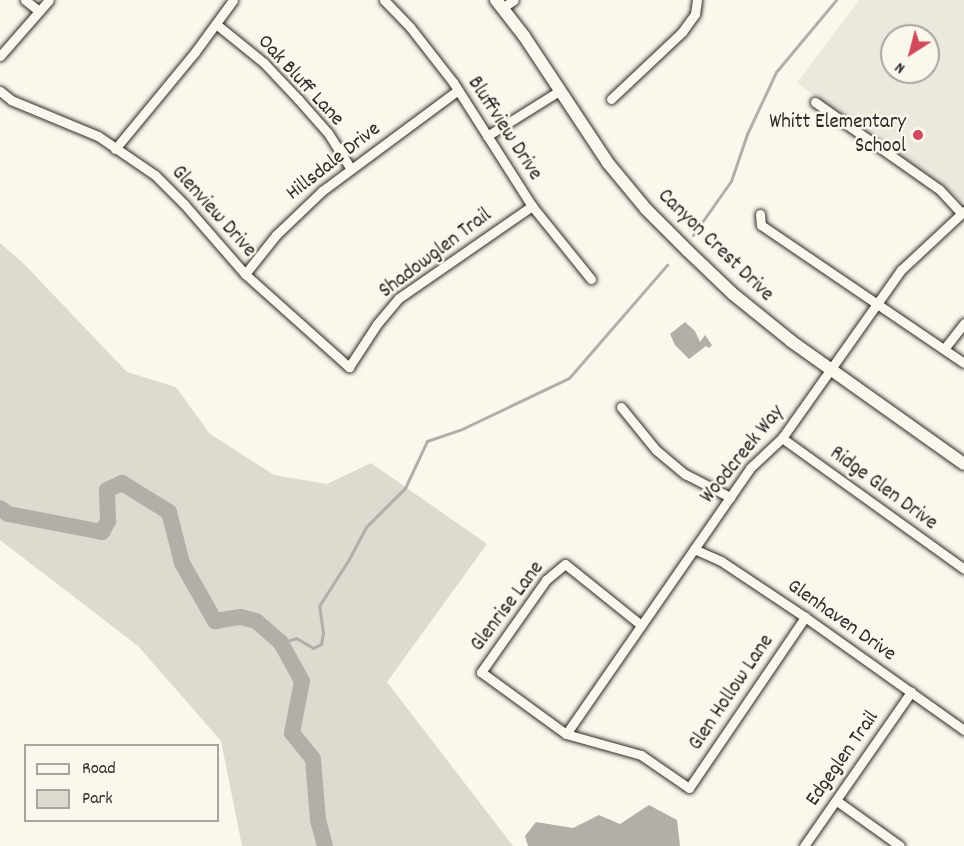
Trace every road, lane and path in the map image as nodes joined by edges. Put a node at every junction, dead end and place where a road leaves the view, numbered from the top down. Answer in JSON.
{"nodes":[{"id":1,"x":25,"y":0,"type":"edge"},
{"id":2,"x":49,"y":0,"type":"edge"},
{"id":3,"x":232,"y":0,"type":"edge"},
{"id":4,"x":384,"y":0,"type":"edge"},
{"id":5,"x":514,"y":0,"type":"edge"},
{"id":6,"x":697,"y":0,"type":"edge"},
{"id":7,"x":499,"y":4,"type":"edge"},
{"id":8,"x":39,"y":11,"type":"junction"},
{"id":9,"x":216,"y":24,"type":"junction"},
{"id":10,"x":0,"y":56,"type":"edge"},
{"id":11,"x":458,"y":90,"type":"junction"},
{"id":12,"x":0,"y":91,"type":"edge"},
{"id":13,"x":559,"y":91,"type":"junction"},
{"id":14,"x":611,"y":99,"type":"dead end"},
{"id":15,"x":815,"y":102,"type":"dead end"},
{"id":16,"x":487,"y":136,"type":"junction"},
{"id":17,"x":115,"y":149,"type":"junction"},
{"id":18,"x":351,"y":169,"type":"junction"},
{"id":19,"x":532,"y":206,"type":"junction"},
{"id":20,"x":963,"y":212,"type":"edge"},
{"id":21,"x":760,"y":214,"type":"dead end"},
{"id":22,"x":245,"y":274,"type":"junction"},
{"id":23,"x":591,"y":279,"type":"dead end"},
{"id":24,"x":878,"y":303,"type":"junction"},
{"id":25,"x":964,"y":323,"type":"edge"},
{"id":26,"x":944,"y":349,"type":"junction"},
{"id":27,"x":964,"y":363,"type":"edge"},
{"id":28,"x":348,"y":367,"type":"joint"},
{"id":29,"x":830,"y":369,"type":"junction"},
{"id":30,"x":621,"y":407,"type":"dead end"},
{"id":31,"x":782,"y":438,"type":"junction"},
{"id":32,"x":964,"y":464,"type":"edge"},
{"id":33,"x":730,"y":497,"type":"junction"},
{"id":34,"x":694,"y":549,"type":"junction"},
{"id":35,"x":964,"y":569,"type":"edge"},
{"id":36,"x":805,"y":617,"type":"junction"},
{"id":37,"x":641,"y":625,"type":"junction"},
{"id":38,"x":911,"y":692,"type":"junction"},
{"id":39,"x":964,"y":730,"type":"edge"},
{"id":40,"x":566,"y":734,"type":"junction"},
{"id":41,"x":837,"y":801,"type":"junction"},
{"id":42,"x":804,"y":846,"type":"edge"},
{"id":43,"x":900,"y":846,"type":"edge"}],
"edges":[{"from":1,"to":8,"type":"street"},
{"from":2,"to":8,"type":"street"},
{"from":3,"to":9,"type":"street"},
{"from":4,"to":11,"type":"street","name":"Bluffview Drive"},
{"from":5,"to":7,"type":"street"},
{"from":6,"to":14,"type":"street"},
{"from":7,"to":13,"type":"street","name":"Canyon Crest Drive"},
{"from":8,"to":10,"type":"street"},
{"from":9,"to":17,"type":"street"},
{"from":9,"to":18,"type":"street","name":"Oak Bluff Lane"},
{"from":11,"to":16,"type":"street","name":"Bluffview Drive"},
{"from":11,"to":18,"type":"street","name":"Hillsdale Drive"},
{"from":12,"to":17,"type":"street","name":"Glenview Drive"},
{"from":13,"to":16,"type":"street"},
{"from":13,"to":29,"type":"street","name":"Canyon Crest Drive"},
{"from":15,"to":20,"type":"street"},
{"from":16,"to":19,"type":"street","name":"Bluffview Drive"},
{"from":17,"to":22,"type":"street","name":"Glenview Drive"},
{"from":18,"to":22,"type":"street","name":"Hillsdale Drive"},
{"from":19,"to":23,"type":"street","name":"Bluffview Drive"},
{"from":19,"to":28,"type":"street","name":"Shadowglen Trail"},
{"from":20,"to":24,"type":"street","name":"Woodcreek Way"},
{"from":21,"to":24,"type":"street"},
{"from":22,"to":28,"type":"street","name":"Glenview Drive"},
{"from":24,"to":26,"type":"street"},
{"from":24,"to":29,"type":"street","name":"Woodcreek Way"},
{"from":25,"to":26,"type":"street"},
{"from":26,"to":27,"type":"street"},
{"from":29,"to":31,"type":"street","name":"Woodcreek Way"},
{"from":29,"to":32,"type":"street","name":"Canyon Crest Drive"},
{"from":30,"to":33,"type":"street"},
{"from":31,"to":33,"type":"street","name":"Woodcreek Way"},
{"from":31,"to":35,"type":"street","name":"Ridge Glen Drive"},
{"from":33,"to":34,"type":"street","name":"Woodcreek Way"},
{"from":34,"to":36,"type":"street","name":"Glenhaven Drive"},
{"from":34,"to":37,"type":"street","name":"Woodcreek Way"},
{"from":36,"to":38,"type":"street","name":"Glenhaven Drive"},
{"from":36,"to":40,"type":"street","name":"Glen Hollow Lane"},
{"from":37,"to":40,"type":"street","name":"Woodcreek Way"},
{"from":37,"to":40,"type":"street","name":"Glenrise Lane"},
{"from":38,"to":39,"type":"street","name":"Glenhaven Drive"},
{"from":38,"to":41,"type":"street","name":"Edgeglen Trail"},
{"from":41,"to":42,"type":"street","name":"Edgeglen Trail"},
{"from":41,"to":43,"type":"street"}]}
